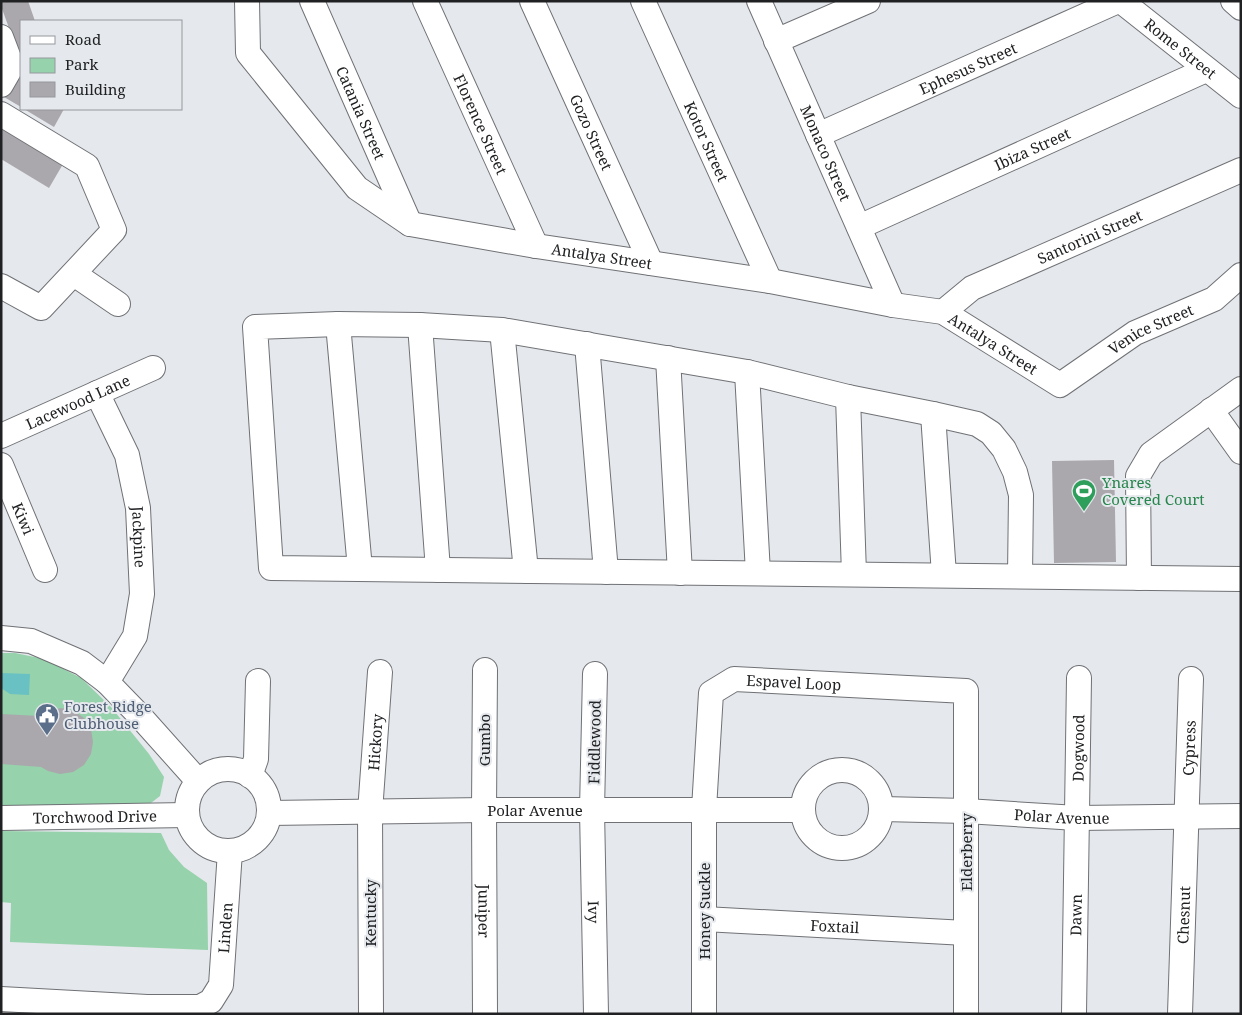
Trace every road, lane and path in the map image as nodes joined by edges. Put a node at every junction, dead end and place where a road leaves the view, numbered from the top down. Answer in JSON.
{"nodes":[{"id":1,"x":247,"y":1,"type":"edge"},
{"id":2,"x":312,"y":1,"type":"edge"},
{"id":3,"x":426,"y":1,"type":"edge"},
{"id":4,"x":532,"y":1,"type":"edge"},
{"id":5,"x":643,"y":1,"type":"edge"},
{"id":6,"x":759,"y":1,"type":"edge"},
{"id":7,"x":868,"y":1,"type":"edge"},
{"id":8,"x":1120,"y":1,"type":"edge"},
{"id":9,"x":1233,"y":1,"type":"edge"},
{"id":10,"x":1241,"y":8,"type":"edge"},
{"id":11,"x":1,"y":37,"type":"edge"},
{"id":12,"x":776,"y":41,"type":"junction"},
{"id":13,"x":1206,"y":70,"type":"junction"},
{"id":14,"x":1,"y":85,"type":"edge"},
{"id":15,"x":1241,"y":96,"type":"edge"},
{"id":16,"x":1,"y":114,"type":"edge"},
{"id":17,"x":818,"y":135,"type":"junction"},
{"id":18,"x":1241,"y":170,"type":"edge"},
{"id":19,"x":410,"y":224,"type":"junction"},
{"id":20,"x":859,"y":227,"type":"junction"},
{"id":21,"x":536,"y":246,"type":"junction"},
{"id":22,"x":651,"y":263,"type":"junction"},
{"id":23,"x":74,"y":274,"type":"junction"},
{"id":24,"x":1241,"y":275,"type":"edge"},
{"id":25,"x":770,"y":281,"type":"junction"},
{"id":26,"x":1,"y":286,"type":"edge"},
{"id":27,"x":118,"y":304,"type":"dead end"},
{"id":28,"x":892,"y":305,"type":"junction"},
{"id":29,"x":943,"y":312,"type":"junction"},
{"id":30,"x":338,"y":324,"type":"junction"},
{"id":31,"x":420,"y":324,"type":"junction"},
{"id":32,"x":502,"y":330,"type":"junction"},
{"id":33,"x":587,"y":344,"type":"junction"},
{"id":34,"x":668,"y":358,"type":"junction"},
{"id":35,"x":153,"y":368,"type":"dead end"},
{"id":36,"x":747,"y":372,"type":"junction"},
{"id":37,"x":1060,"y":385,"type":"joint"},
{"id":38,"x":1241,"y":389,"type":"edge"},
{"id":39,"x":97,"y":393,"type":"junction"},
{"id":40,"x":848,"y":398,"type":"junction"},
{"id":41,"x":1211,"y":410,"type":"junction"},
{"id":42,"x":933,"y":414,"type":"junction"},
{"id":43,"x":1,"y":436,"type":"edge"},
{"id":44,"x":1241,"y":452,"type":"edge"},
{"id":45,"x":1,"y":465,"type":"edge"},
{"id":46,"x":360,"y":569,"type":"junction"},
{"id":47,"x":46,"y":570,"type":"dead end"},
{"id":48,"x":438,"y":570,"type":"junction"},
{"id":49,"x":526,"y":571,"type":"junction"},
{"id":50,"x":606,"y":572,"type":"junction"},
{"id":51,"x":680,"y":573,"type":"junction"},
{"id":52,"x":758,"y":573,"type":"junction"},
{"id":53,"x":854,"y":574,"type":"junction"},
{"id":54,"x":944,"y":575,"type":"junction"},
{"id":55,"x":1020,"y":576,"type":"junction"},
{"id":56,"x":1140,"y":578,"type":"junction"},
{"id":57,"x":1241,"y":579,"type":"edge"},
{"id":58,"x":1,"y":638,"type":"edge"},
{"id":59,"x":485,"y":670,"type":"dead end"},
{"id":60,"x":380,"y":672,"type":"dead end"},
{"id":61,"x":595,"y":674,"type":"dead end"},
{"id":62,"x":1079,"y":678,"type":"dead end"},
{"id":63,"x":1191,"y":679,"type":"dead end"},
{"id":64,"x":258,"y":681,"type":"dead end"},
{"id":65,"x":107,"y":682,"type":"junction"},
{"id":66,"x":966,"y":691,"type":"joint"},
{"id":67,"x":250,"y":776,"type":"junction"},
{"id":68,"x":198,"y":781,"type":"junction"},
{"id":69,"x":704,"y":809,"type":"junction"},
{"id":70,"x":882,"y":809,"type":"junction"},
{"id":71,"x":484,"y":810,"type":"junction"},
{"id":72,"x":592,"y":810,"type":"junction"},
{"id":73,"x":802,"y":810,"type":"junction"},
{"id":74,"x":966,"y":811,"type":"junction"},
{"id":75,"x":370,"y":812,"type":"junction"},
{"id":76,"x":269,"y":813,"type":"junction"},
{"id":77,"x":187,"y":815,"type":"junction"},
{"id":78,"x":1187,"y":816,"type":"junction"},
{"id":79,"x":1241,"y":816,"type":"edge"},
{"id":80,"x":1,"y":818,"type":"edge"},
{"id":81,"x":1077,"y":818,"type":"junction"},
{"id":82,"x":230,"y":851,"type":"junction"},
{"id":83,"x":704,"y":919,"type":"junction"},
{"id":84,"x":966,"y":933,"type":"junction"},
{"id":85,"x":1,"y":999,"type":"edge"},
{"id":86,"x":40,"y":1007,"type":"edge"},
{"id":87,"x":146,"y":1010,"type":"edge"},
{"id":88,"x":371,"y":1014,"type":"edge"},
{"id":89,"x":485,"y":1014,"type":"edge"},
{"id":90,"x":596,"y":1014,"type":"edge"},
{"id":91,"x":704,"y":1014,"type":"edge"},
{"id":92,"x":966,"y":1014,"type":"edge"},
{"id":93,"x":1074,"y":1014,"type":"edge"},
{"id":94,"x":1180,"y":1014,"type":"edge"}],
"edges":[{"from":1,"to":19,"type":"street","name":"Antalya Street"},
{"from":2,"to":19,"type":"street","name":"Catania Street"},
{"from":3,"to":21,"type":"street","name":"Florence Street"},
{"from":4,"to":22,"type":"street","name":"Gozo Street"},
{"from":5,"to":25,"type":"street","name":"Kotor Street"},
{"from":6,"to":12,"type":"street","name":"Monaco Street"},
{"from":7,"to":12,"type":"street"},
{"from":8,"to":13,"type":"street","name":"Rome Street"},
{"from":8,"to":17,"type":"street","name":"Ephesus Street"},
{"from":9,"to":10,"type":"street"},
{"from":11,"to":14,"type":"street"},
{"from":12,"to":17,"type":"street","name":"Monaco Street"},
{"from":13,"to":15,"type":"street","name":"Rome Street"},
{"from":13,"to":20,"type":"street","name":"Ibiza Street"},
{"from":16,"to":23,"type":"street"},
{"from":17,"to":20,"type":"street","name":"Monaco Street"},
{"from":18,"to":29,"type":"street","name":"Santorini Street"},
{"from":19,"to":21,"type":"street","name":"Antalya Street"},
{"from":20,"to":28,"type":"street","name":"Monaco Street"},
{"from":21,"to":22,"type":"street","name":"Antalya Street"},
{"from":22,"to":25,"type":"street","name":"Antalya Street"},
{"from":23,"to":26,"type":"street"},
{"from":23,"to":27,"type":"street"},
{"from":24,"to":37,"type":"street","name":"Venice Street"},
{"from":25,"to":28,"type":"street","name":"Antalya Street"},
{"from":28,"to":29,"type":"street","name":"Antalya Street"},
{"from":29,"to":37,"type":"street","name":"Antalya Street"},
{"from":30,"to":31,"type":"street"},
{"from":30,"to":46,"type":"street"},
{"from":30,"to":46,"type":"street"},
{"from":31,"to":32,"type":"street"},
{"from":31,"to":48,"type":"street"},
{"from":32,"to":33,"type":"street"},
{"from":32,"to":49,"type":"street"},
{"from":33,"to":34,"type":"street"},
{"from":33,"to":50,"type":"street"},
{"from":34,"to":36,"type":"street"},
{"from":34,"to":51,"type":"street"},
{"from":35,"to":39,"type":"street","name":"Lacewood Lane"},
{"from":36,"to":40,"type":"street"},
{"from":36,"to":52,"type":"street"},
{"from":38,"to":41,"type":"street"},
{"from":39,"to":43,"type":"street","name":"Lacewood Lane"},
{"from":39,"to":65,"type":"street","name":"Jackpine"},
{"from":40,"to":42,"type":"street"},
{"from":40,"to":53,"type":"street"},
{"from":41,"to":44,"type":"street"},
{"from":41,"to":56,"type":"street"},
{"from":42,"to":54,"type":"street"},
{"from":42,"to":55,"type":"street"},
{"from":45,"to":47,"type":"street","name":"Kiwi"},
{"from":46,"to":48,"type":"street"},
{"from":48,"to":49,"type":"street"},
{"from":49,"to":50,"type":"street"},
{"from":50,"to":51,"type":"street"},
{"from":51,"to":52,"type":"street"},
{"from":52,"to":53,"type":"street"},
{"from":53,"to":54,"type":"street"},
{"from":54,"to":55,"type":"street"},
{"from":55,"to":56,"type":"street"},
{"from":56,"to":57,"type":"street"},
{"from":58,"to":65,"type":"street"},
{"from":59,"to":71,"type":"street","name":"Gumbo"},
{"from":60,"to":75,"type":"street","name":"Hickory"},
{"from":61,"to":72,"type":"street","name":"Fiddlewood"},
{"from":62,"to":81,"type":"street","name":"Dogwood"},
{"from":63,"to":78,"type":"street","name":"Cypress"},
{"from":64,"to":67,"type":"street"},
{"from":65,"to":68,"type":"street"},
{"from":66,"to":69,"type":"street","name":"Espavel Loop"},
{"from":66,"to":74,"type":"street","name":"Elderberry"},
{"from":67,"to":68,"type":"street"},
{"from":67,"to":76,"type":"street"},
{"from":68,"to":77,"type":"street"},
{"from":69,"to":72,"type":"street","name":"Polar Avenue"},
{"from":69,"to":73,"type":"street","name":"Polar Avenue"},
{"from":69,"to":83,"type":"street","name":"Honey Suckle"},
{"from":70,"to":73,"type":"street"},
{"from":70,"to":73,"type":"street"},
{"from":70,"to":74,"type":"street","name":"Polar Avenue"},
{"from":71,"to":72,"type":"street","name":"Polar Avenue"},
{"from":71,"to":75,"type":"street","name":"Polar Avenue"},
{"from":71,"to":89,"type":"street","name":"Juniper"},
{"from":72,"to":90,"type":"street","name":"Ivy"},
{"from":74,"to":81,"type":"street","name":"Polar Avenue"},
{"from":74,"to":84,"type":"street","name":"Elderberry"},
{"from":75,"to":76,"type":"street","name":"Polar Avenue"},
{"from":75,"to":88,"type":"street","name":"Kentucky"},
{"from":76,"to":82,"type":"street"},
{"from":77,"to":80,"type":"street","name":"Torchwood Drive"},
{"from":77,"to":82,"type":"street"},
{"from":78,"to":79,"type":"street","name":"Polar Avenue"},
{"from":78,"to":81,"type":"street","name":"Polar Avenue"},
{"from":78,"to":94,"type":"street","name":"Chesnut"},
{"from":81,"to":93,"type":"street","name":"Dawn"},
{"from":82,"to":87,"type":"street","name":"Linden"},
{"from":83,"to":84,"type":"street","name":"Foxtail"},
{"from":83,"to":91,"type":"street","name":"Honey Suckle"},
{"from":84,"to":92,"type":"street","name":"Elderberry"},
{"from":85,"to":86,"type":"street"},
{"from":86,"to":87,"type":"street"}]}
